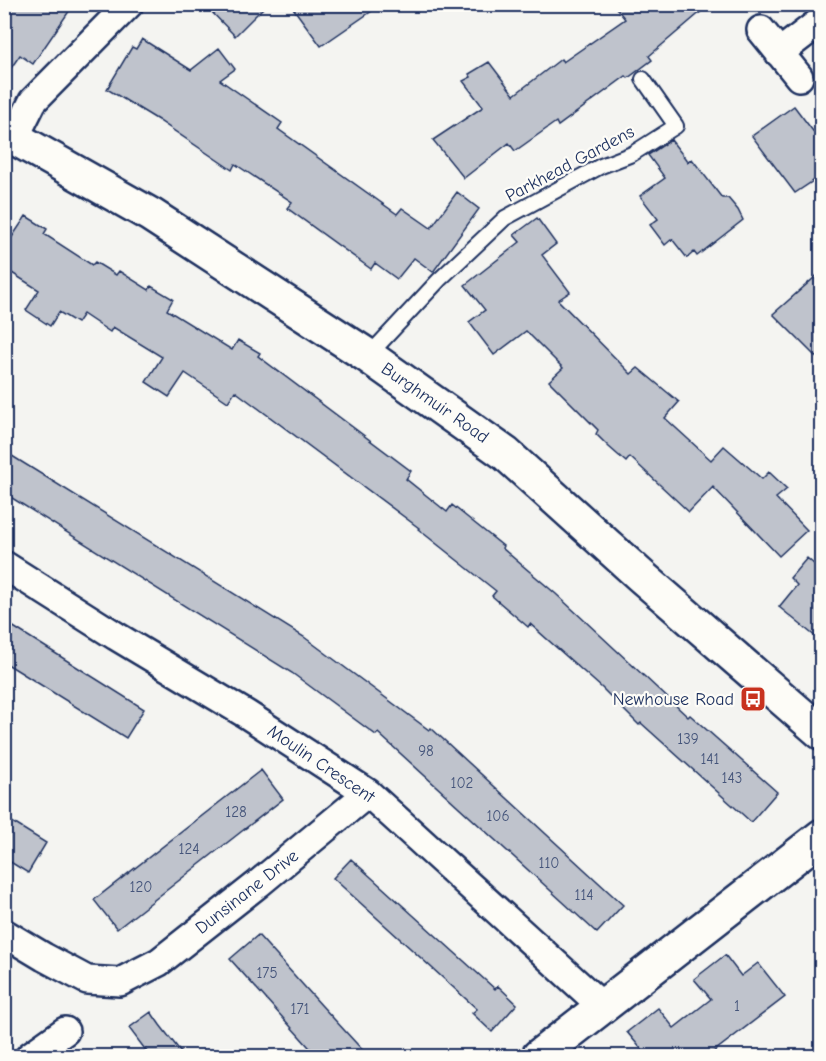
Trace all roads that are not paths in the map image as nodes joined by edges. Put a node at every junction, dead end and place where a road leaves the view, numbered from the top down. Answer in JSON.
{"nodes":[{"id":1,"x":129,"y":4,"type":"edge"},
{"id":2,"x":822,"y":21,"type":"edge"},
{"id":3,"x":761,"y":30,"type":"dead end"},
{"id":4,"x":779,"y":52,"type":"junction"},
{"id":5,"x":799,"y":77,"type":"dead end"},
{"id":6,"x":643,"y":79,"type":"dead end"},
{"id":7,"x":10,"y":135,"type":"edge"},
{"id":8,"x":368,"y":356,"type":"junction"},
{"id":9,"x":4,"y":565,"type":"edge"},
{"id":10,"x":822,"y":733,"type":"edge"},
{"id":11,"x":368,"y":793,"type":"junction"},
{"id":12,"x":822,"y":836,"type":"edge"},
{"id":13,"x":4,"y":933,"type":"edge"},
{"id":14,"x":603,"y":1007,"type":"junction"},
{"id":15,"x":65,"y":1032,"type":"dead end"},
{"id":16,"x":30,"y":1056,"type":"edge"},
{"id":17,"x":539,"y":1056,"type":"edge"}],
"edges":[{"from":1,"to":7,"type":"street"},
{"from":2,"to":4,"type":"street"},
{"from":3,"to":4,"type":"street"},
{"from":4,"to":5,"type":"street"},
{"from":6,"to":8,"type":"lane","name":"Parkhead Gardens"},
{"from":7,"to":8,"type":"street","name":"Burghmuir Road"},
{"from":8,"to":10,"type":"street","name":"Burghmuir Road"},
{"from":9,"to":11,"type":"street","name":"Moulin Crescent"},
{"from":11,"to":13,"type":"street","name":"Dunsinane Drive"},
{"from":11,"to":14,"type":"street","name":"Moulin Crescent"},
{"from":12,"to":14,"type":"street"},
{"from":14,"to":17,"type":"street"},
{"from":15,"to":16,"type":"street"}]}
